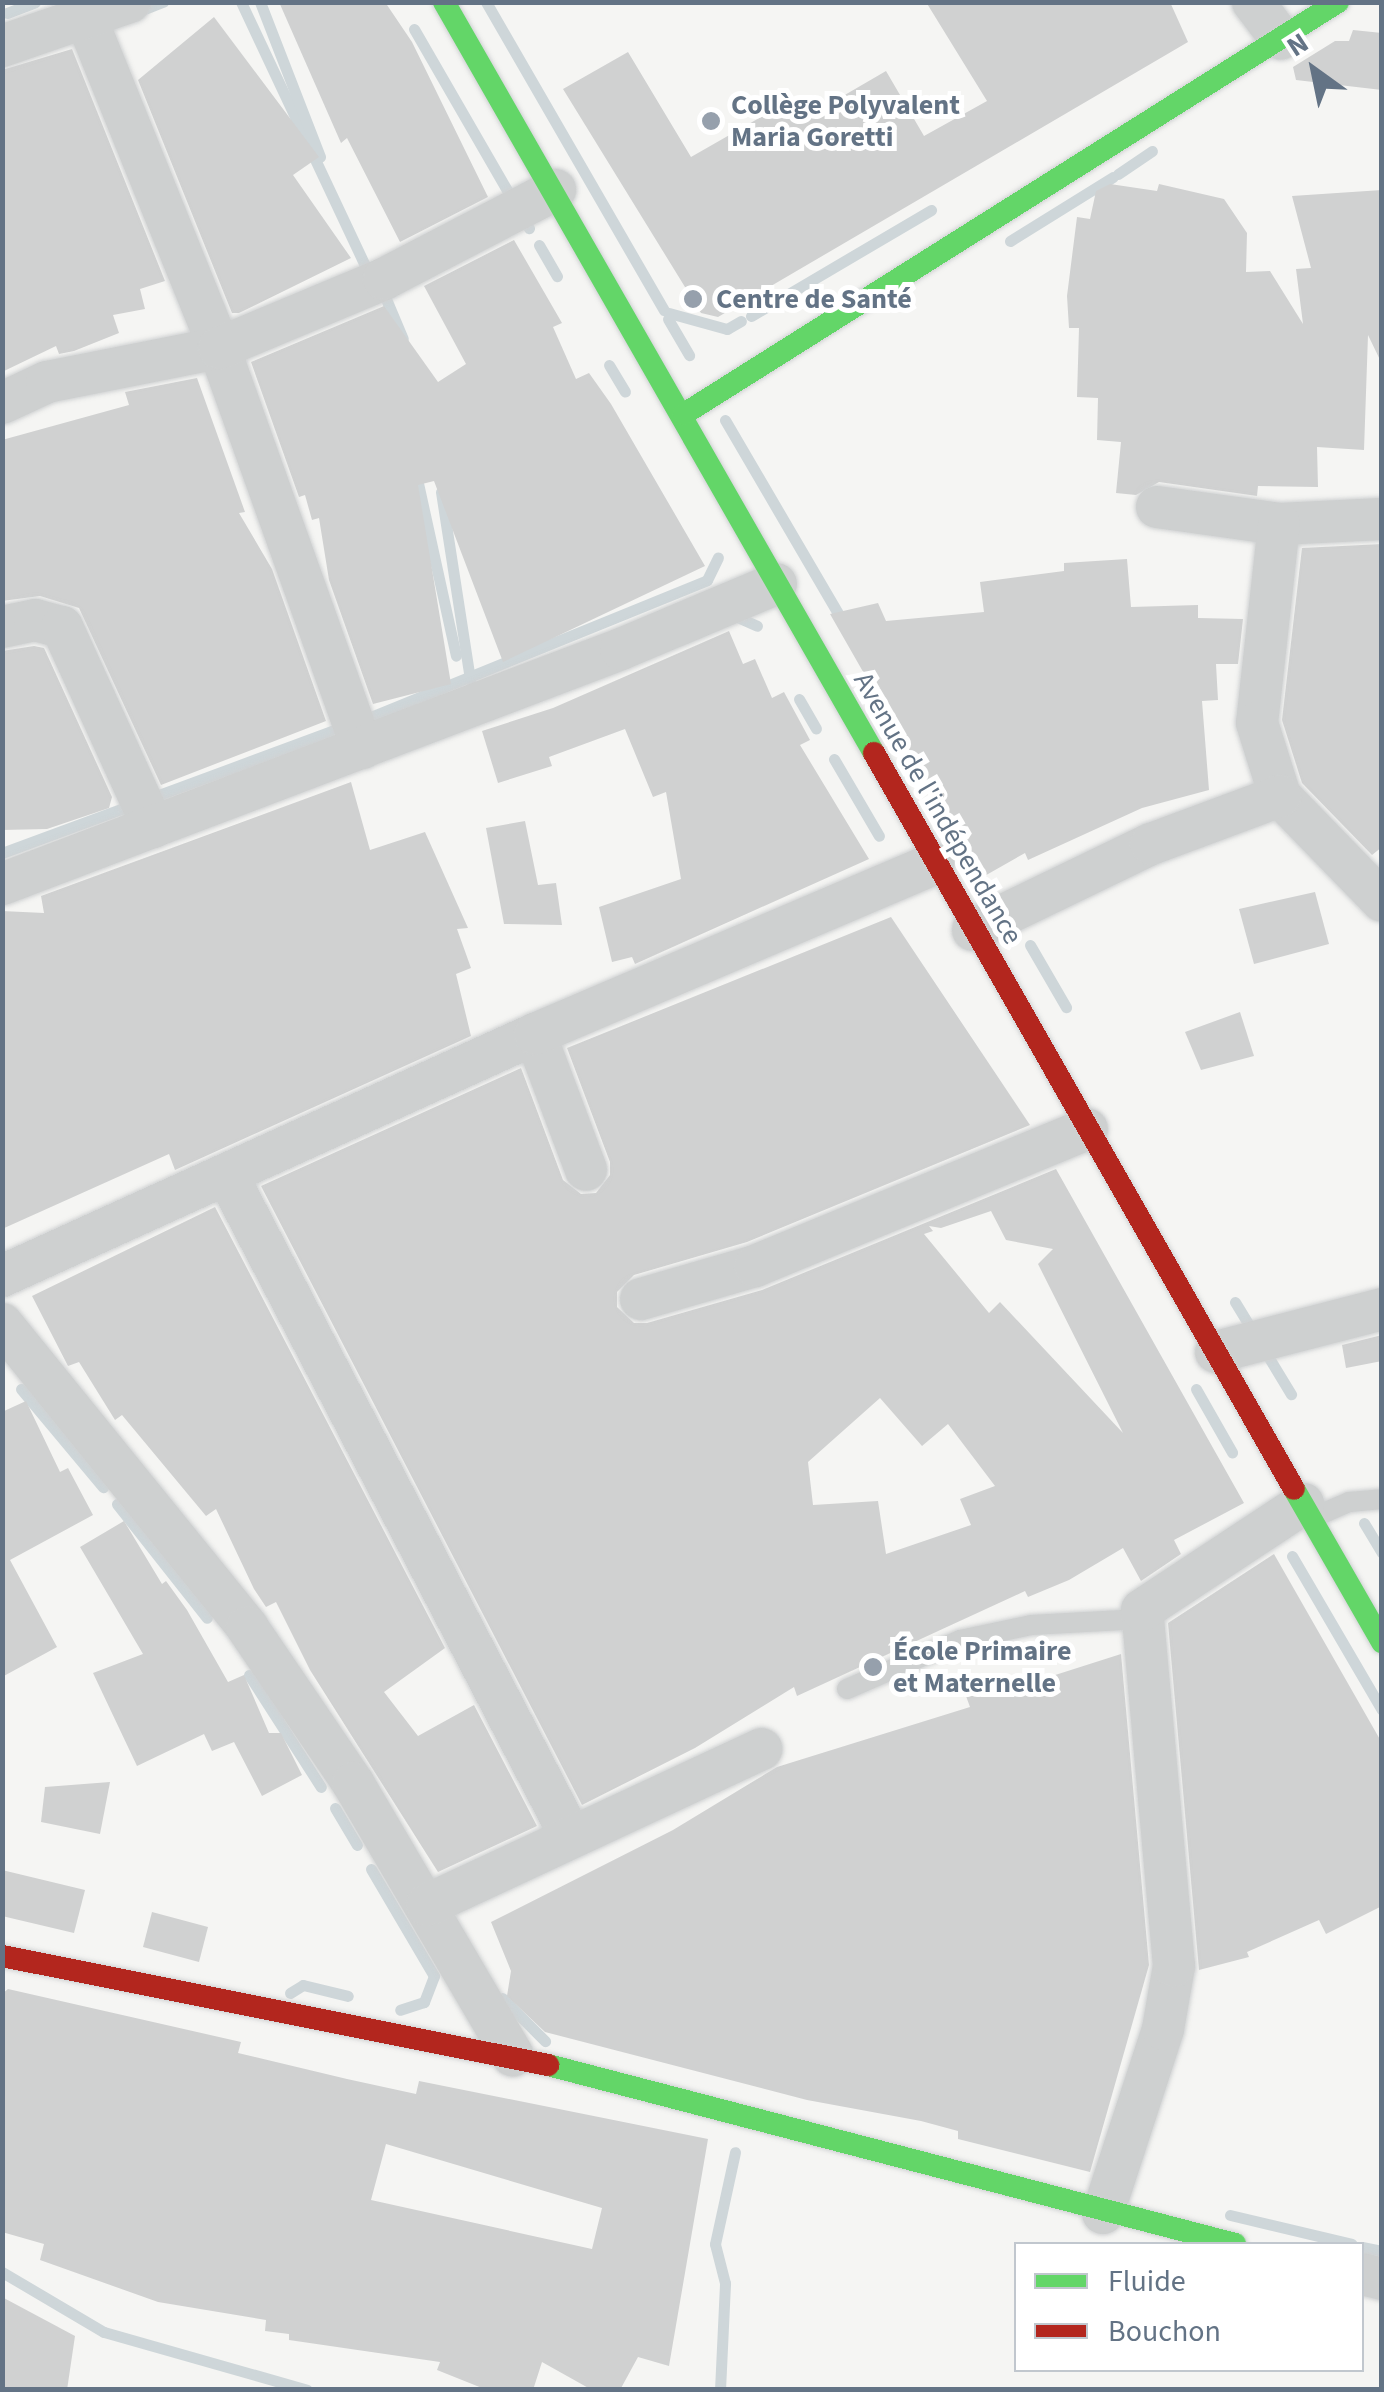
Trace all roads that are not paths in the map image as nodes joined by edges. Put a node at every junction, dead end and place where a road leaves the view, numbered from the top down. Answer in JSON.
{"nodes":[{"id":1,"x":130,"y":2,"type":"edge"},
{"id":2,"x":444,"y":2,"type":"edge"},
{"id":3,"x":1253,"y":2,"type":"edge"},
{"id":4,"x":1338,"y":2,"type":"edge"},
{"id":5,"x":86,"y":18,"type":"junction"},
{"id":6,"x":1281,"y":40,"type":"junction"},
{"id":7,"x":2,"y":46,"type":"edge"},
{"id":8,"x":555,"y":190,"type":"junction"},
{"id":9,"x":219,"y":348,"type":"junction"},
{"id":10,"x":2,"y":403,"type":"edge"},
{"id":11,"x":684,"y":414,"type":"junction"},
{"id":12,"x":1157,"y":508,"type":"dead end"},
{"id":13,"x":1382,"y":519,"type":"edge"},
{"id":14,"x":1279,"y":524,"type":"junction"},
{"id":15,"x":776,"y":584,"type":"junction"},
{"id":16,"x":2,"y":627,"type":"edge"},
{"id":17,"x":362,"y":748,"type":"junction"},
{"id":18,"x":1280,"y":796,"type":"junction"},
{"id":19,"x":154,"y":827,"type":"junction"},
{"id":20,"x":933,"y":864,"type":"junction"},
{"id":21,"x":2,"y":884,"type":"edge"},
{"id":22,"x":1382,"y":901,"type":"edge"},
{"id":23,"x":973,"y":930,"type":"junction"},
{"id":24,"x":535,"y":1034,"type":"junction"},
{"id":25,"x":1087,"y":1130,"type":"junction"},
{"id":26,"x":586,"y":1170,"type":"dead end"},
{"id":27,"x":227,"y":1175,"type":"junction"},
{"id":28,"x":2,"y":1276,"type":"edge"},
{"id":29,"x":641,"y":1299,"type":"dead end"},
{"id":30,"x":1382,"y":1309,"type":"edge"},
{"id":31,"x":2,"y":1324,"type":"edge"},
{"id":32,"x":1216,"y":1352,"type":"junction"},
{"id":33,"x":1382,"y":1499,"type":"edge"},
{"id":34,"x":1307,"y":1511,"type":"junction"},
{"id":35,"x":1375,"y":1613,"type":"edge"},
{"id":36,"x":1140,"y":1619,"type":"junction"},
{"id":37,"x":1382,"y":1642,"type":"edge"},
{"id":38,"x":847,"y":1688,"type":"dead end"},
{"id":39,"x":761,"y":1749,"type":"dead end"},
{"id":40,"x":570,"y":1834,"type":"junction"},
{"id":41,"x":427,"y":1905,"type":"junction"},
{"id":42,"x":2,"y":1956,"type":"edge"},
{"id":43,"x":513,"y":2056,"type":"junction"},
{"id":44,"x":1102,"y":2212,"type":"junction"},
{"id":45,"x":1228,"y":2242,"type":"edge"}],
"edges":[{"from":1,"to":5,"type":"street"},
{"from":2,"to":8,"type":"street","name":"Avenue de l'indépendance"},
{"from":3,"to":6,"type":"street"},
{"from":4,"to":6,"type":"street"},
{"from":5,"to":7,"type":"street"},
{"from":5,"to":9,"type":"street"},
{"from":6,"to":11,"type":"street"},
{"from":8,"to":9,"type":"street"},
{"from":8,"to":11,"type":"street","name":"Avenue de l'indépendance"},
{"from":9,"to":10,"type":"street"},
{"from":9,"to":17,"type":"street"},
{"from":11,"to":15,"type":"street","name":"Avenue de l'indépendance"},
{"from":12,"to":14,"type":"street"},
{"from":13,"to":14,"type":"street"},
{"from":14,"to":18,"type":"street"},
{"from":15,"to":17,"type":"street"},
{"from":15,"to":20,"type":"street","name":"Avenue de l'indépendance"},
{"from":16,"to":19,"type":"street"},
{"from":17,"to":19,"type":"street"},
{"from":18,"to":22,"type":"street"},
{"from":18,"to":23,"type":"street"},
{"from":19,"to":21,"type":"street"},
{"from":20,"to":23,"type":"street","name":"Avenue de l'indépendance"},
{"from":20,"to":24,"type":"street"},
{"from":23,"to":25,"type":"street","name":"Avenue de l'indépendance"},
{"from":24,"to":26,"type":"street"},
{"from":24,"to":27,"type":"street"},
{"from":25,"to":29,"type":"street"},
{"from":25,"to":32,"type":"street","name":"Avenue de l'indépendance"},
{"from":27,"to":28,"type":"street"},
{"from":27,"to":40,"type":"street"},
{"from":30,"to":32,"type":"street"},
{"from":31,"to":41,"type":"street"},
{"from":32,"to":34,"type":"street","name":"Avenue de l'indépendance"},
{"from":33,"to":34,"type":"lane"},
{"from":34,"to":35,"type":"street","name":"Avenue de l'indépendance"},
{"from":34,"to":36,"type":"street"},
{"from":35,"to":37,"type":"street","name":"Avenue de l'indépendance"},
{"from":36,"to":38,"type":"lane"},
{"from":36,"to":44,"type":"street"},
{"from":39,"to":40,"type":"street"},
{"from":40,"to":41,"type":"street"},
{"from":41,"to":43,"type":"street"},
{"from":42,"to":43,"type":"street"},
{"from":43,"to":44,"type":"street"},
{"from":44,"to":45,"type":"street"}]}
